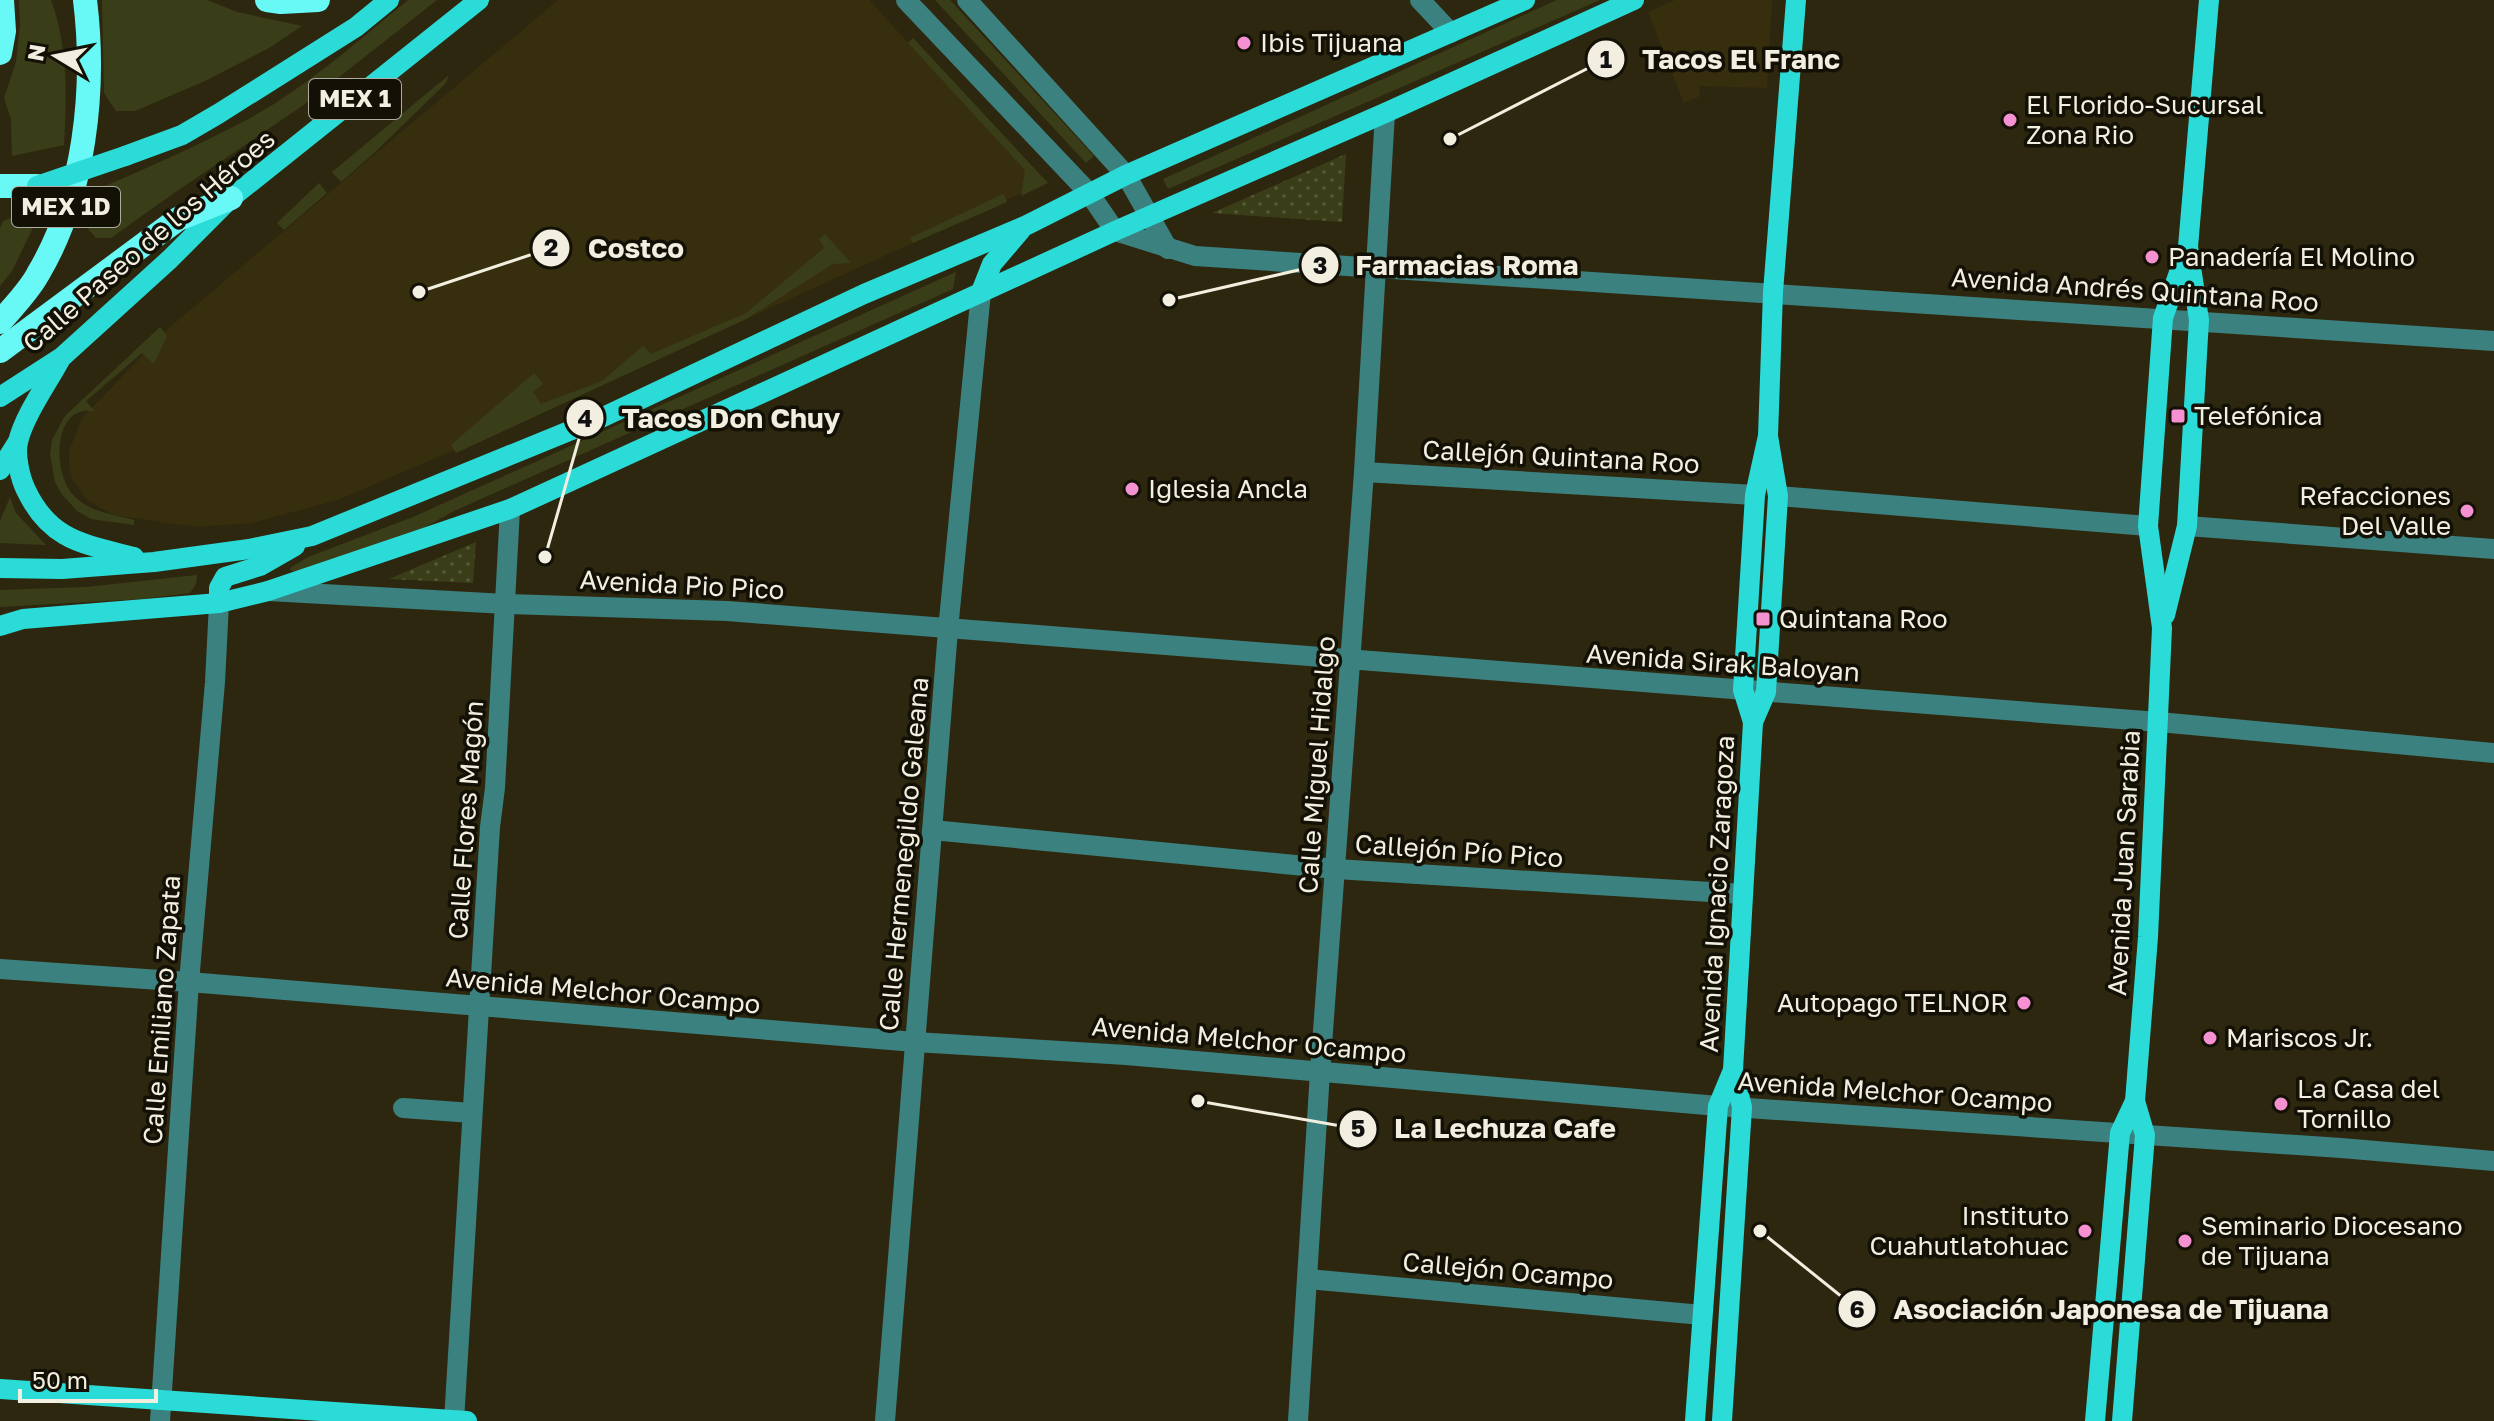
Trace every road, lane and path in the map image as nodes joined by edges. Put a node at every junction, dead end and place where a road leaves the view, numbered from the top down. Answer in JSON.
{"nodes":[{"id":1,"x":68,"y":0,"type":"edge"},
{"id":2,"x":85,"y":0,"type":"edge"},
{"id":3,"x":267,"y":0,"type":"edge"},
{"id":4,"x":318,"y":0,"type":"edge"},
{"id":5,"x":389,"y":0,"type":"edge"},
{"id":6,"x":479,"y":0,"type":"edge"},
{"id":7,"x":906,"y":0,"type":"edge"},
{"id":8,"x":967,"y":0,"type":"edge"},
{"id":9,"x":1420,"y":0,"type":"edge"},
{"id":10,"x":1525,"y":0,"type":"edge"},
{"id":11,"x":1634,"y":0,"type":"edge"},
{"id":12,"x":1796,"y":0,"type":"edge"},
{"id":13,"x":2209,"y":0,"type":"edge"},
{"id":14,"x":3,"y":2,"type":"edge"},
{"id":15,"x":1451,"y":33,"type":"junction"},
{"id":16,"x":0,"y":53,"type":"edge"},
{"id":17,"x":88,"y":76,"type":"junction"},
{"id":18,"x":1385,"y":113,"type":"junction"},
{"id":19,"x":1126,"y":175,"type":"junction"},
{"id":20,"x":0,"y":186,"type":"edge"},
{"id":21,"x":37,"y":186,"type":"junction"},
{"id":22,"x":1089,"y":193,"type":"junction"},
{"id":23,"x":231,"y":198,"type":"junction"},
{"id":24,"x":0,"y":199,"type":"edge"},
{"id":25,"x":1150,"y":215,"type":"junction"},
{"id":26,"x":1027,"y":225,"type":"junction"},
{"id":27,"x":1115,"y":231,"type":"junction"},
{"id":28,"x":2188,"y":247,"type":"junction"},
{"id":29,"x":1168,"y":249,"type":"junction"},
{"id":30,"x":1374,"y":268,"type":"junction"},
{"id":31,"x":981,"y":292,"type":"junction"},
{"id":32,"x":1773,"y":292,"type":"junction"},
{"id":33,"x":2163,"y":318,"type":"junction"},
{"id":34,"x":2199,"y":320,"type":"junction"},
{"id":35,"x":0,"y":322,"type":"edge"},
{"id":36,"x":2494,"y":341,"type":"edge"},
{"id":37,"x":0,"y":351,"type":"edge"},
{"id":38,"x":62,"y":357,"type":"junction"},
{"id":39,"x":0,"y":397,"type":"edge"},
{"id":40,"x":1768,"y":436,"type":"junction"},
{"id":41,"x":17,"y":443,"type":"junction"},
{"id":42,"x":0,"y":470,"type":"edge"},
{"id":43,"x":1364,"y":472,"type":"junction"},
{"id":44,"x":1755,"y":495,"type":"junction"},
{"id":45,"x":1778,"y":496,"type":"junction"},
{"id":46,"x":510,"y":509,"type":"junction"},
{"id":47,"x":2148,"y":526,"type":"junction"},
{"id":48,"x":2187,"y":526,"type":"junction"},
{"id":49,"x":312,"y":536,"type":"junction"},
{"id":50,"x":2494,"y":549,"type":"edge"},
{"id":51,"x":154,"y":562,"type":"junction"},
{"id":52,"x":0,"y":568,"type":"edge"},
{"id":53,"x":268,"y":591,"type":"junction"},
{"id":54,"x":219,"y":603,"type":"junction"},
{"id":55,"x":506,"y":604,"type":"junction"},
{"id":56,"x":0,"y":626,"type":"edge"},
{"id":57,"x":2162,"y":628,"type":"junction"},
{"id":58,"x":948,"y":630,"type":"junction"},
{"id":59,"x":1351,"y":661,"type":"junction"},
{"id":60,"x":1743,"y":690,"type":"junction"},
{"id":61,"x":1766,"y":692,"type":"junction"},
{"id":62,"x":1753,"y":722,"type":"junction"},
{"id":63,"x":2159,"y":722,"type":"junction"},
{"id":64,"x":2494,"y":753,"type":"edge"},
{"id":65,"x":932,"y":830,"type":"junction"},
{"id":66,"x":1336,"y":869,"type":"junction"},
{"id":67,"x":1743,"y":894,"type":"junction"},
{"id":68,"x":0,"y":969,"type":"edge"},
{"id":69,"x":189,"y":982,"type":"junction"},
{"id":70,"x":480,"y":1007,"type":"junction"},
{"id":71,"x":915,"y":1042,"type":"junction"},
{"id":72,"x":1733,"y":1070,"type":"junction"},
{"id":73,"x":1320,"y":1072,"type":"junction"},
{"id":74,"x":2135,"y":1101,"type":"junction"},
{"id":75,"x":1718,"y":1106,"type":"junction"},
{"id":76,"x":1742,"y":1107,"type":"junction"},
{"id":77,"x":403,"y":1108,"type":"dead end"},
{"id":78,"x":472,"y":1113,"type":"junction"},
{"id":79,"x":2120,"y":1133,"type":"junction"},
{"id":80,"x":2145,"y":1135,"type":"junction"},
{"id":81,"x":2494,"y":1161,"type":"edge"},
{"id":82,"x":1308,"y":1279,"type":"junction"},
{"id":83,"x":1702,"y":1315,"type":"junction"},
{"id":84,"x":0,"y":1389,"type":"edge"},
{"id":85,"x":161,"y":1411,"type":"edge"},
{"id":86,"x":458,"y":1421,"type":"edge"},
{"id":87,"x":885,"y":1421,"type":"edge"},
{"id":88,"x":1298,"y":1421,"type":"edge"},
{"id":89,"x":1695,"y":1421,"type":"edge"},
{"id":90,"x":1722,"y":1421,"type":"edge"},
{"id":91,"x":2095,"y":1421,"type":"edge"},
{"id":92,"x":2122,"y":1421,"type":"edge"}],
"edges":[{"from":1,"to":17,"type":"highway","number":"MEX 1D"},
{"from":2,"to":17,"type":"highway"},
{"from":3,"to":4,"type":"highway"},
{"from":5,"to":21,"type":"main road","name":"Calle Paseo de los Héroes","number":"MEX 1","bridge":true},
{"from":6,"to":23,"type":"main road","name":"Calle Paseo de los Héroes","number":"MEX 1"},
{"from":7,"to":22,"type":"street"},
{"from":8,"to":19,"type":"street"},
{"from":9,"to":15,"type":"street"},
{"from":10,"to":15,"type":"main road"},
{"from":11,"to":18,"type":"main road"},
{"from":12,"to":32,"type":"main road","name":"Avenida Ignacio Zaragoza"},
{"from":13,"to":28,"type":"main road","name":"Avenida Juan Sarabia"},
{"from":14,"to":16,"type":"highway"},
{"from":15,"to":19,"type":"main road"},
{"from":17,"to":35,"type":"highway","number":"MEX 1D"},
{"from":18,"to":25,"type":"main road"},
{"from":18,"to":30,"type":"street","name":"Calle Miguel Hidalgo"},
{"from":19,"to":22,"type":"main road"},
{"from":19,"to":25,"type":"street"},
{"from":20,"to":21,"type":"highway","number":"MEX 1"},
{"from":21,"to":24,"type":"main road","name":"Calle Paseo de los Héroes","number":"MEX 1"},
{"from":22,"to":26,"type":"main road"},
{"from":22,"to":27,"type":"street"},
{"from":23,"to":37,"type":"highway","number":"MEX 1"},
{"from":23,"to":38,"type":"main road","name":"Calle Paseo de los Héroes"},
{"from":25,"to":27,"type":"main road"},
{"from":25,"to":29,"type":"street"},
{"from":26,"to":31,"type":"main road"},
{"from":26,"to":49,"type":"main road"},
{"from":27,"to":29,"type":"street","name":"Avenida Andrés Quintana Roo"},
{"from":27,"to":31,"type":"main road"},
{"from":28,"to":33,"type":"main road","name":"Avenida Juan Sarabia"},
{"from":28,"to":34,"type":"main road","name":"Avenida Juan Sarabia"},
{"from":29,"to":30,"type":"street","name":"Avenida Andrés Quintana Roo"},
{"from":30,"to":32,"type":"street","name":"Avenida Andrés Quintana Roo"},
{"from":30,"to":43,"type":"street","name":"Calle Miguel Hidalgo"},
{"from":31,"to":46,"type":"main road"},
{"from":31,"to":58,"type":"street","name":"Calle Hermenegildo Galeana"},
{"from":32,"to":33,"type":"street","name":"Avenida Andrés Quintana Roo"},
{"from":32,"to":40,"type":"main road","name":"Avenida Ignacio Zaragoza"},
{"from":33,"to":34,"type":"street","name":"Avenida Andrés Quintana Roo"},
{"from":33,"to":47,"type":"main road","name":"Avenida Juan Sarabia"},
{"from":34,"to":36,"type":"street","name":"Avenida Andrés Quintana Roo"},
{"from":34,"to":48,"type":"main road","name":"Avenida Juan Sarabia"},
{"from":38,"to":39,"type":"main road","name":"Calle Paseo de los Héroes"},
{"from":38,"to":41,"type":"main road"},
{"from":40,"to":44,"type":"main road","name":"Avenida Ignacio Zaragoza"},
{"from":40,"to":45,"type":"main road","name":"Avenida Ignacio Zaragoza"},
{"from":41,"to":42,"type":"main road"},
{"from":41,"to":51,"type":"main road"},
{"from":43,"to":44,"type":"street","name":"Callejón Quintana Roo"},
{"from":43,"to":59,"type":"street","name":"Calle Miguel Hidalgo"},
{"from":44,"to":60,"type":"main road","name":"Avenida Ignacio Zaragoza"},
{"from":45,"to":47,"type":"street"},
{"from":45,"to":61,"type":"main road","name":"Avenida Ignacio Zaragoza"},
{"from":46,"to":53,"type":"main road"},
{"from":46,"to":55,"type":"street","name":"Calle Flores Magón"},
{"from":47,"to":57,"type":"main road","name":"Avenida Juan Sarabia"},
{"from":48,"to":50,"type":"street"},
{"from":48,"to":57,"type":"main road","name":"Avenida Juan Sarabia"},
{"from":49,"to":51,"type":"main road"},
{"from":49,"to":54,"type":"main road"},
{"from":51,"to":52,"type":"main road"},
{"from":53,"to":54,"type":"main road"},
{"from":53,"to":55,"type":"street","name":"Avenida Pio Pico"},
{"from":54,"to":56,"type":"main road"},
{"from":54,"to":69,"type":"street","name":"Calle Emiliano Zapata"},
{"from":55,"to":58,"type":"street","name":"Avenida Pio Pico"},
{"from":55,"to":70,"type":"street","name":"Calle Flores Magón"},
{"from":57,"to":63,"type":"main road","name":"Avenida Juan Sarabia"},
{"from":58,"to":59,"type":"street","name":"Avenida Sirak Baloyan"},
{"from":58,"to":65,"type":"street","name":"Calle Hermenegildo Galeana"},
{"from":59,"to":60,"type":"street","name":"Avenida Sirak Baloyan"},
{"from":59,"to":66,"type":"street","name":"Calle Miguel Hidalgo"},
{"from":60,"to":61,"type":"street","name":"Avenida Sirak Baloyan"},
{"from":60,"to":62,"type":"main road","name":"Avenida Ignacio Zaragoza"},
{"from":61,"to":62,"type":"main road","name":"Avenida Ignacio Zaragoza"},
{"from":61,"to":63,"type":"street","name":"Avenida Sirak Baloyan"},
{"from":62,"to":67,"type":"main road","name":"Avenida Ignacio Zaragoza"},
{"from":63,"to":64,"type":"street","name":"Avenida Sirak Baloyan"},
{"from":63,"to":74,"type":"main road","name":"Avenida Juan Sarabia"},
{"from":65,"to":66,"type":"street","name":"Callejón Pío Pico"},
{"from":65,"to":71,"type":"street","name":"Calle Hermenegildo Galeana"},
{"from":66,"to":67,"type":"street","name":"Callejón Pío Pico"},
{"from":66,"to":73,"type":"street","name":"Calle Miguel Hidalgo"},
{"from":67,"to":72,"type":"main road","name":"Avenida Ignacio Zaragoza"},
{"from":68,"to":69,"type":"street","name":"Avenida Melchor Ocampo"},
{"from":69,"to":70,"type":"street","name":"Avenida Melchor Ocampo"},
{"from":69,"to":85,"type":"street","name":"Calle Emiliano Zapata"},
{"from":70,"to":71,"type":"street","name":"Avenida Melchor Ocampo"},
{"from":70,"to":78,"type":"street","name":"Calle Flores Magón"},
{"from":71,"to":73,"type":"street","name":"Avenida Melchor Ocampo"},
{"from":71,"to":87,"type":"street","name":"Calle Hermenegildo Galeana"},
{"from":72,"to":75,"type":"main road","name":"Avenida Ignacio Zaragoza"},
{"from":72,"to":76,"type":"main road","name":"Avenida Ignacio Zaragoza"},
{"from":73,"to":75,"type":"street","name":"Avenida Melchor Ocampo"},
{"from":73,"to":82,"type":"street","name":"Calle Miguel Hidalgo"},
{"from":74,"to":79,"type":"main road","name":"Avenida Juan Sarabia"},
{"from":74,"to":80,"type":"main road","name":"Avenida Juan Sarabia"},
{"from":75,"to":76,"type":"street","name":"Avenida Melchor Ocampo"},
{"from":75,"to":83,"type":"main road","name":"Avenida Ignacio Zaragoza"},
{"from":76,"to":79,"type":"street","name":"Avenida Melchor Ocampo"},
{"from":76,"to":90,"type":"main road","name":"Avenida Ignacio Zaragoza"},
{"from":77,"to":78,"type":"street"},
{"from":78,"to":86,"type":"street","name":"Calle Flores Magón"},
{"from":79,"to":80,"type":"street","name":"Avenida Melchor Ocampo"},
{"from":79,"to":91,"type":"main road","name":"Avenida Juan Sarabia"},
{"from":80,"to":81,"type":"street","name":"Avenida Melchor Ocampo"},
{"from":80,"to":92,"type":"main road","name":"Avenida Juan Sarabia"},
{"from":82,"to":83,"type":"street","name":"Callejón Ocampo"},
{"from":82,"to":88,"type":"street","name":"Calle Miguel Hidalgo"},
{"from":83,"to":89,"type":"main road","name":"Avenida Ignacio Zaragoza"},
{"from":84,"to":85,"type":"main road"},
{"from":85,"to":86,"type":"main road"}]}
